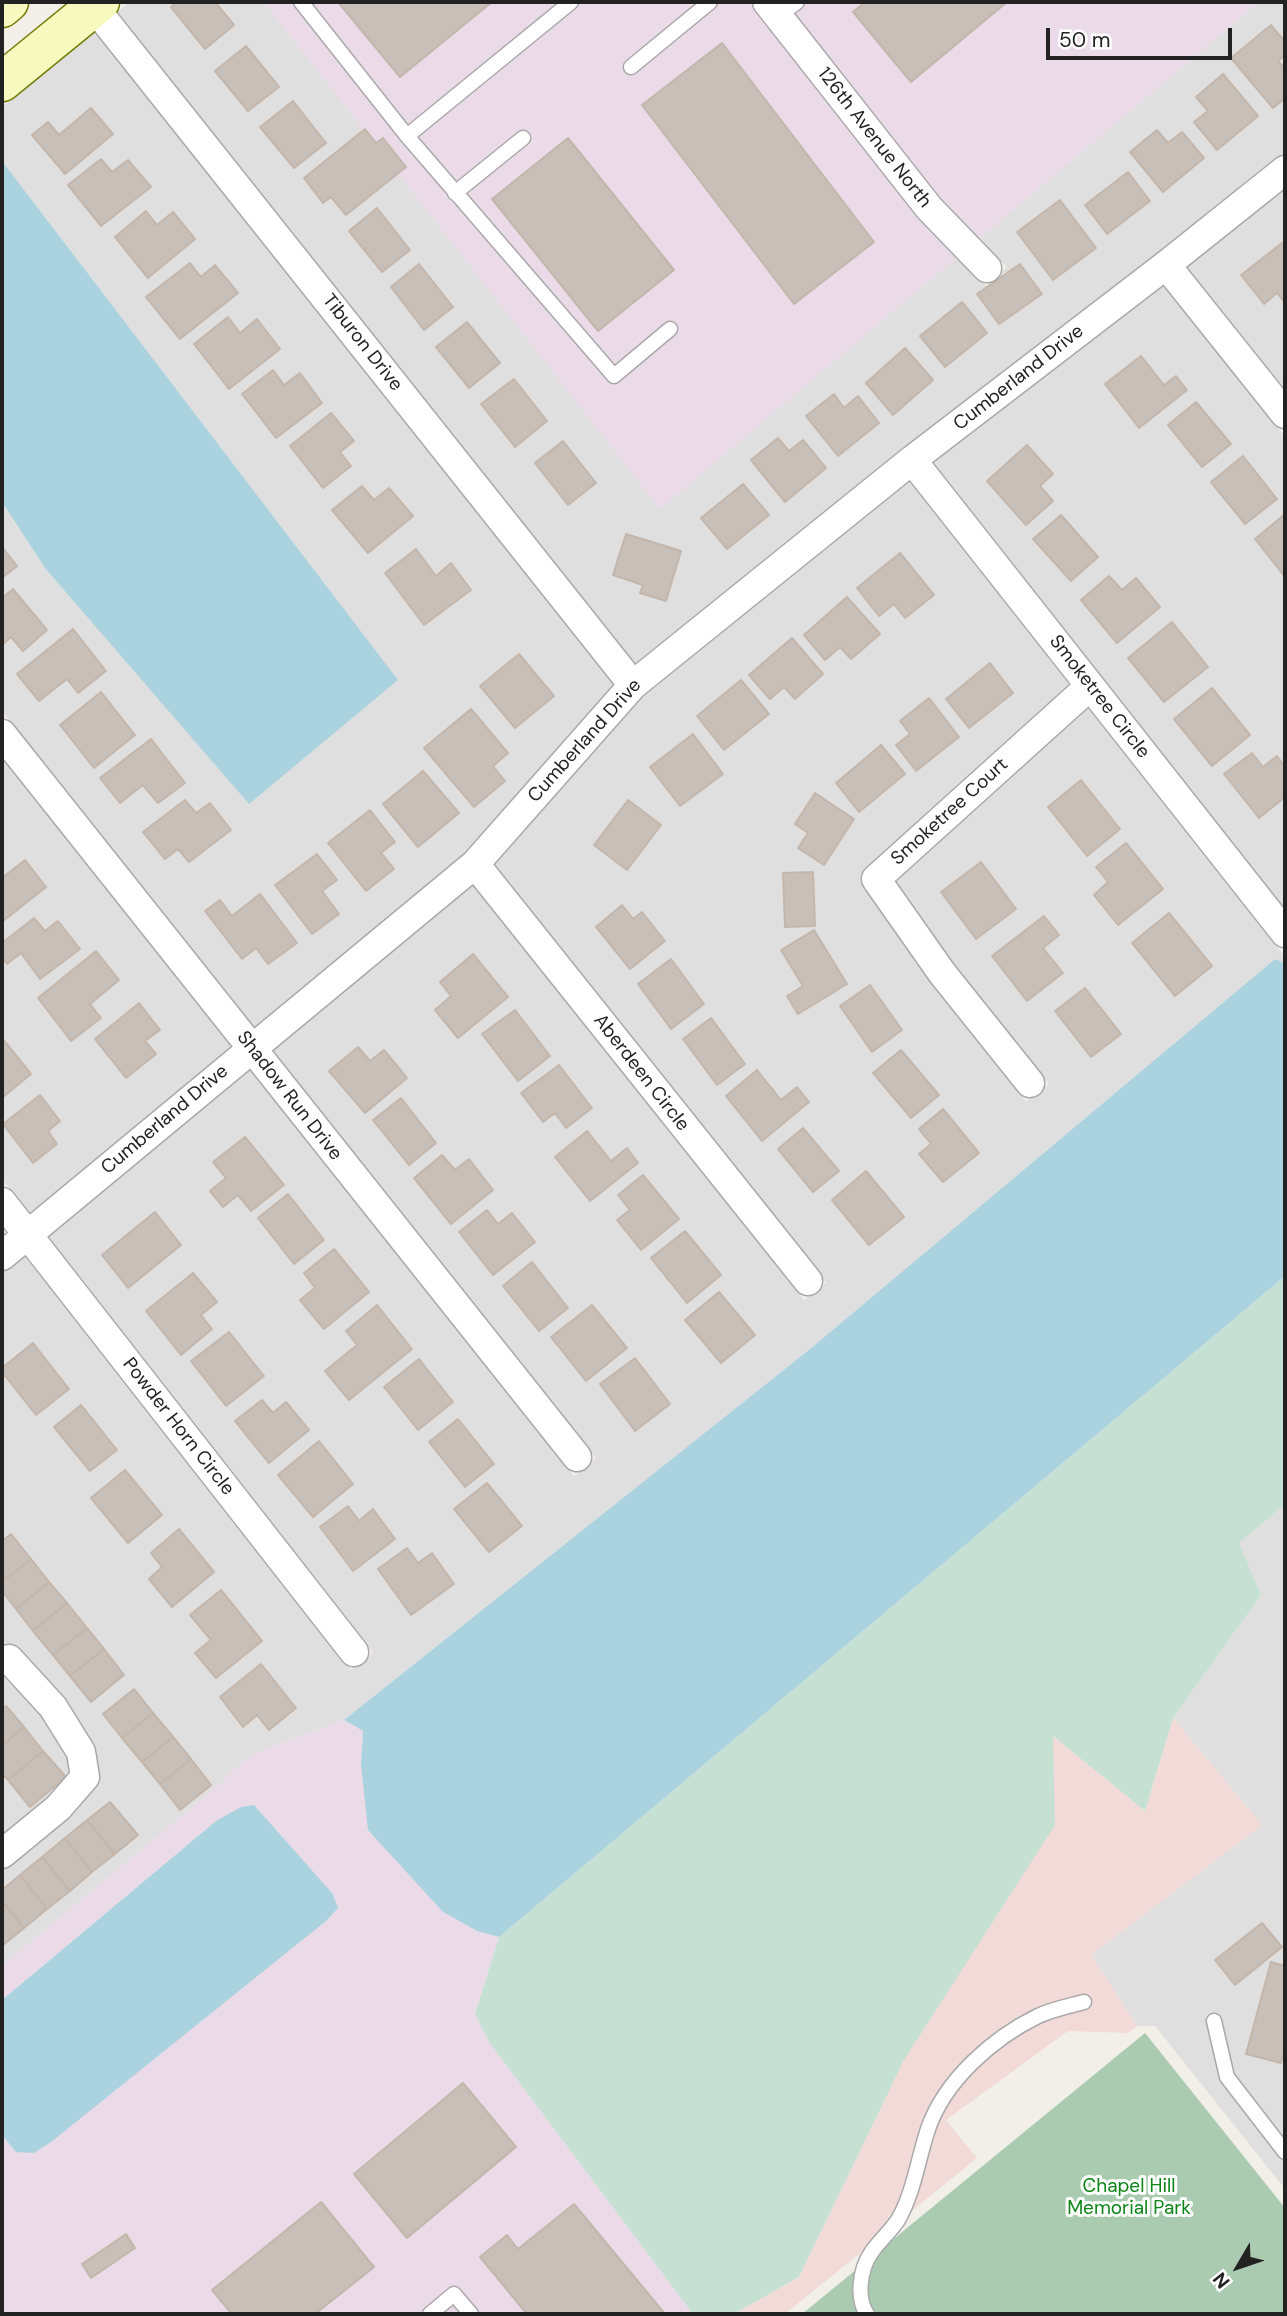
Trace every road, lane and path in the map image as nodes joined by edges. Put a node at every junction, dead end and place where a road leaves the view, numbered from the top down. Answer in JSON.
{"nodes":[{"id":1,"x":9,"y":2,"type":"edge"},
{"id":2,"x":301,"y":2,"type":"edge"},
{"id":3,"x":571,"y":2,"type":"edge"},
{"id":4,"x":710,"y":2,"type":"edge"},
{"id":5,"x":95,"y":3,"type":"edge"},
{"id":6,"x":781,"y":7,"type":"edge"},
{"id":7,"x":2,"y":8,"type":"edge"},
{"id":8,"x":631,"y":67,"type":"dead end"},
{"id":9,"x":2,"y":82,"type":"edge"},
{"id":10,"x":407,"y":136,"type":"junction"},
{"id":11,"x":523,"y":138,"type":"dead end"},
{"id":12,"x":1285,"y":170,"type":"edge"},
{"id":13,"x":455,"y":193,"type":"junction"},
{"id":14,"x":1166,"y":265,"type":"junction"},
{"id":15,"x":988,"y":268,"type":"dead end"},
{"id":16,"x":670,"y":330,"type":"dead end"},
{"id":17,"x":1285,"y":414,"type":"edge"},
{"id":18,"x":912,"y":460,"type":"junction"},
{"id":19,"x":633,"y":685,"type":"junction"},
{"id":20,"x":1090,"y":686,"type":"junction"},
{"id":21,"x":2,"y":734,"type":"edge"},
{"id":22,"x":475,"y":864,"type":"junction"},
{"id":23,"x":1285,"y":933,"type":"edge"},
{"id":24,"x":251,"y":1048,"type":"junction"},
{"id":25,"x":1030,"y":1083,"type":"dead end"},
{"id":26,"x":2,"y":1202,"type":"edge"},
{"id":27,"x":27,"y":1235,"type":"junction"},
{"id":28,"x":2,"y":1256,"type":"edge"},
{"id":29,"x":808,"y":1281,"type":"dead end"},
{"id":30,"x":578,"y":1457,"type":"dead end"},
{"id":31,"x":354,"y":1652,"type":"dead end"},
{"id":32,"x":2,"y":1661,"type":"edge"},
{"id":33,"x":2,"y":1854,"type":"edge"},
{"id":34,"x":1084,"y":2002,"type":"dead end"},
{"id":35,"x":1214,"y":2021,"type":"dead end"},
{"id":36,"x":1285,"y":2152,"type":"edge"},
{"id":37,"x":430,"y":2314,"type":"edge"},
{"id":38,"x":471,"y":2314,"type":"edge"},
{"id":39,"x":867,"y":2314,"type":"edge"}],
"edges":[{"from":1,"to":7,"type":"main road"},
{"from":2,"to":10,"type":"lane"},
{"from":3,"to":10,"type":"lane"},
{"from":4,"to":8,"type":"lane"},
{"from":5,"to":9,"type":"main road"},
{"from":5,"to":19,"type":"street","name":"Tiburon Drive"},
{"from":6,"to":15,"type":"street","name":"126th Avenue North"},
{"from":10,"to":13,"type":"lane"},
{"from":11,"to":13,"type":"lane"},
{"from":12,"to":14,"type":"street","name":"Cumberland Drive"},
{"from":13,"to":16,"type":"lane"},
{"from":14,"to":17,"type":"street"},
{"from":14,"to":18,"type":"street","name":"Cumberland Drive"},
{"from":18,"to":19,"type":"street","name":"Cumberland Drive"},
{"from":18,"to":20,"type":"street","name":"Smoketree Circle"},
{"from":19,"to":22,"type":"street","name":"Cumberland Drive"},
{"from":20,"to":23,"type":"street","name":"Smoketree Circle"},
{"from":20,"to":25,"type":"street","name":"Smoketree Court"},
{"from":21,"to":24,"type":"street","name":"Shadow Run Drive"},
{"from":22,"to":24,"type":"street","name":"Cumberland Drive"},
{"from":22,"to":29,"type":"street","name":"Aberdeen Circle"},
{"from":24,"to":27,"type":"street","name":"Cumberland Drive"},
{"from":24,"to":30,"type":"street","name":"Shadow Run Drive"},
{"from":26,"to":27,"type":"street","name":"Powder Horn Circle"},
{"from":27,"to":28,"type":"street","name":"Cumberland Drive"},
{"from":27,"to":31,"type":"street","name":"Powder Horn Circle"},
{"from":32,"to":33,"type":"street"},
{"from":34,"to":39,"type":"lane"},
{"from":35,"to":36,"type":"lane"},
{"from":37,"to":38,"type":"lane"}]}
